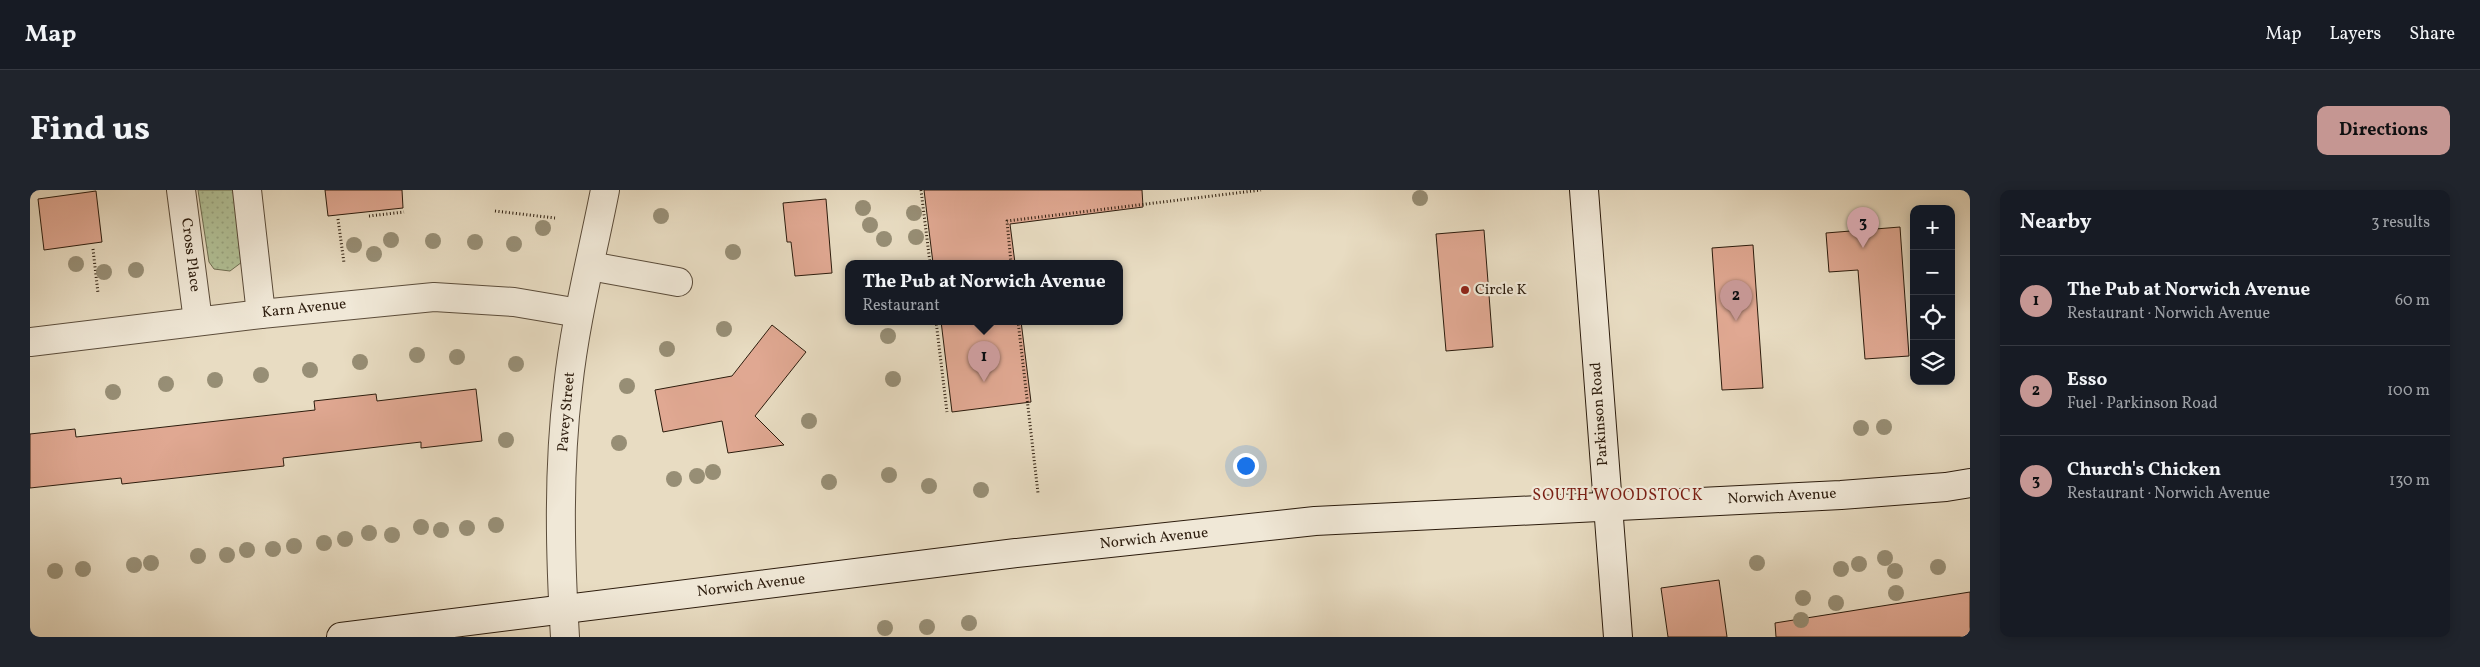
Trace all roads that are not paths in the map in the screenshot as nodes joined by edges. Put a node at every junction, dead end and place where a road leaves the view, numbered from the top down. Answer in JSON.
{"nodes":[{"id":1,"x":181,"y":190,"type":"edge"},
{"id":2,"x":248,"y":190,"type":"edge"},
{"id":3,"x":605,"y":190,"type":"edge"},
{"id":4,"x":1584,"y":190,"type":"edge"},
{"id":5,"x":590,"y":266,"type":"junction"},
{"id":6,"x":678,"y":282,"type":"dead end"},
{"id":7,"x":579,"y":313,"type":"junction"},
{"id":8,"x":261,"y":314,"type":"junction"},
{"id":9,"x":198,"y":321,"type":"junction"},
{"id":10,"x":30,"y":342,"type":"edge"},
{"id":11,"x":1970,"y":483,"type":"edge"},
{"id":12,"x":1607,"y":505,"type":"junction"},
{"id":13,"x":563,"y":609,"type":"junction"},
{"id":14,"x":341,"y":637,"type":"edge"},
{"id":15,"x":565,"y":637,"type":"edge"},
{"id":16,"x":1618,"y":637,"type":"edge"}],
"edges":[{"from":1,"to":9,"type":"main road","name":"Cross Place"},
{"from":2,"to":8,"type":"main road"},
{"from":3,"to":5,"type":"main road","name":"Pavey Street"},
{"from":4,"to":12,"type":"main road","name":"Parkinson Road"},
{"from":5,"to":6,"type":"main road"},
{"from":5,"to":7,"type":"main road","name":"Pavey Street"},
{"from":7,"to":8,"type":"main road","name":"Karn Avenue"},
{"from":7,"to":13,"type":"main road","name":"Pavey Street"},
{"from":8,"to":9,"type":"main road","name":"Karn Avenue"},
{"from":9,"to":10,"type":"main road","name":"Karn Avenue"},
{"from":11,"to":12,"type":"main road","name":"Norwich Avenue"},
{"from":12,"to":13,"type":"main road","name":"Norwich Avenue"},
{"from":12,"to":16,"type":"main road","name":"Parkinson Road"},
{"from":13,"to":14,"type":"main road","name":"Norwich Avenue"},
{"from":13,"to":15,"type":"main road","name":"Pavey Street"}]}
